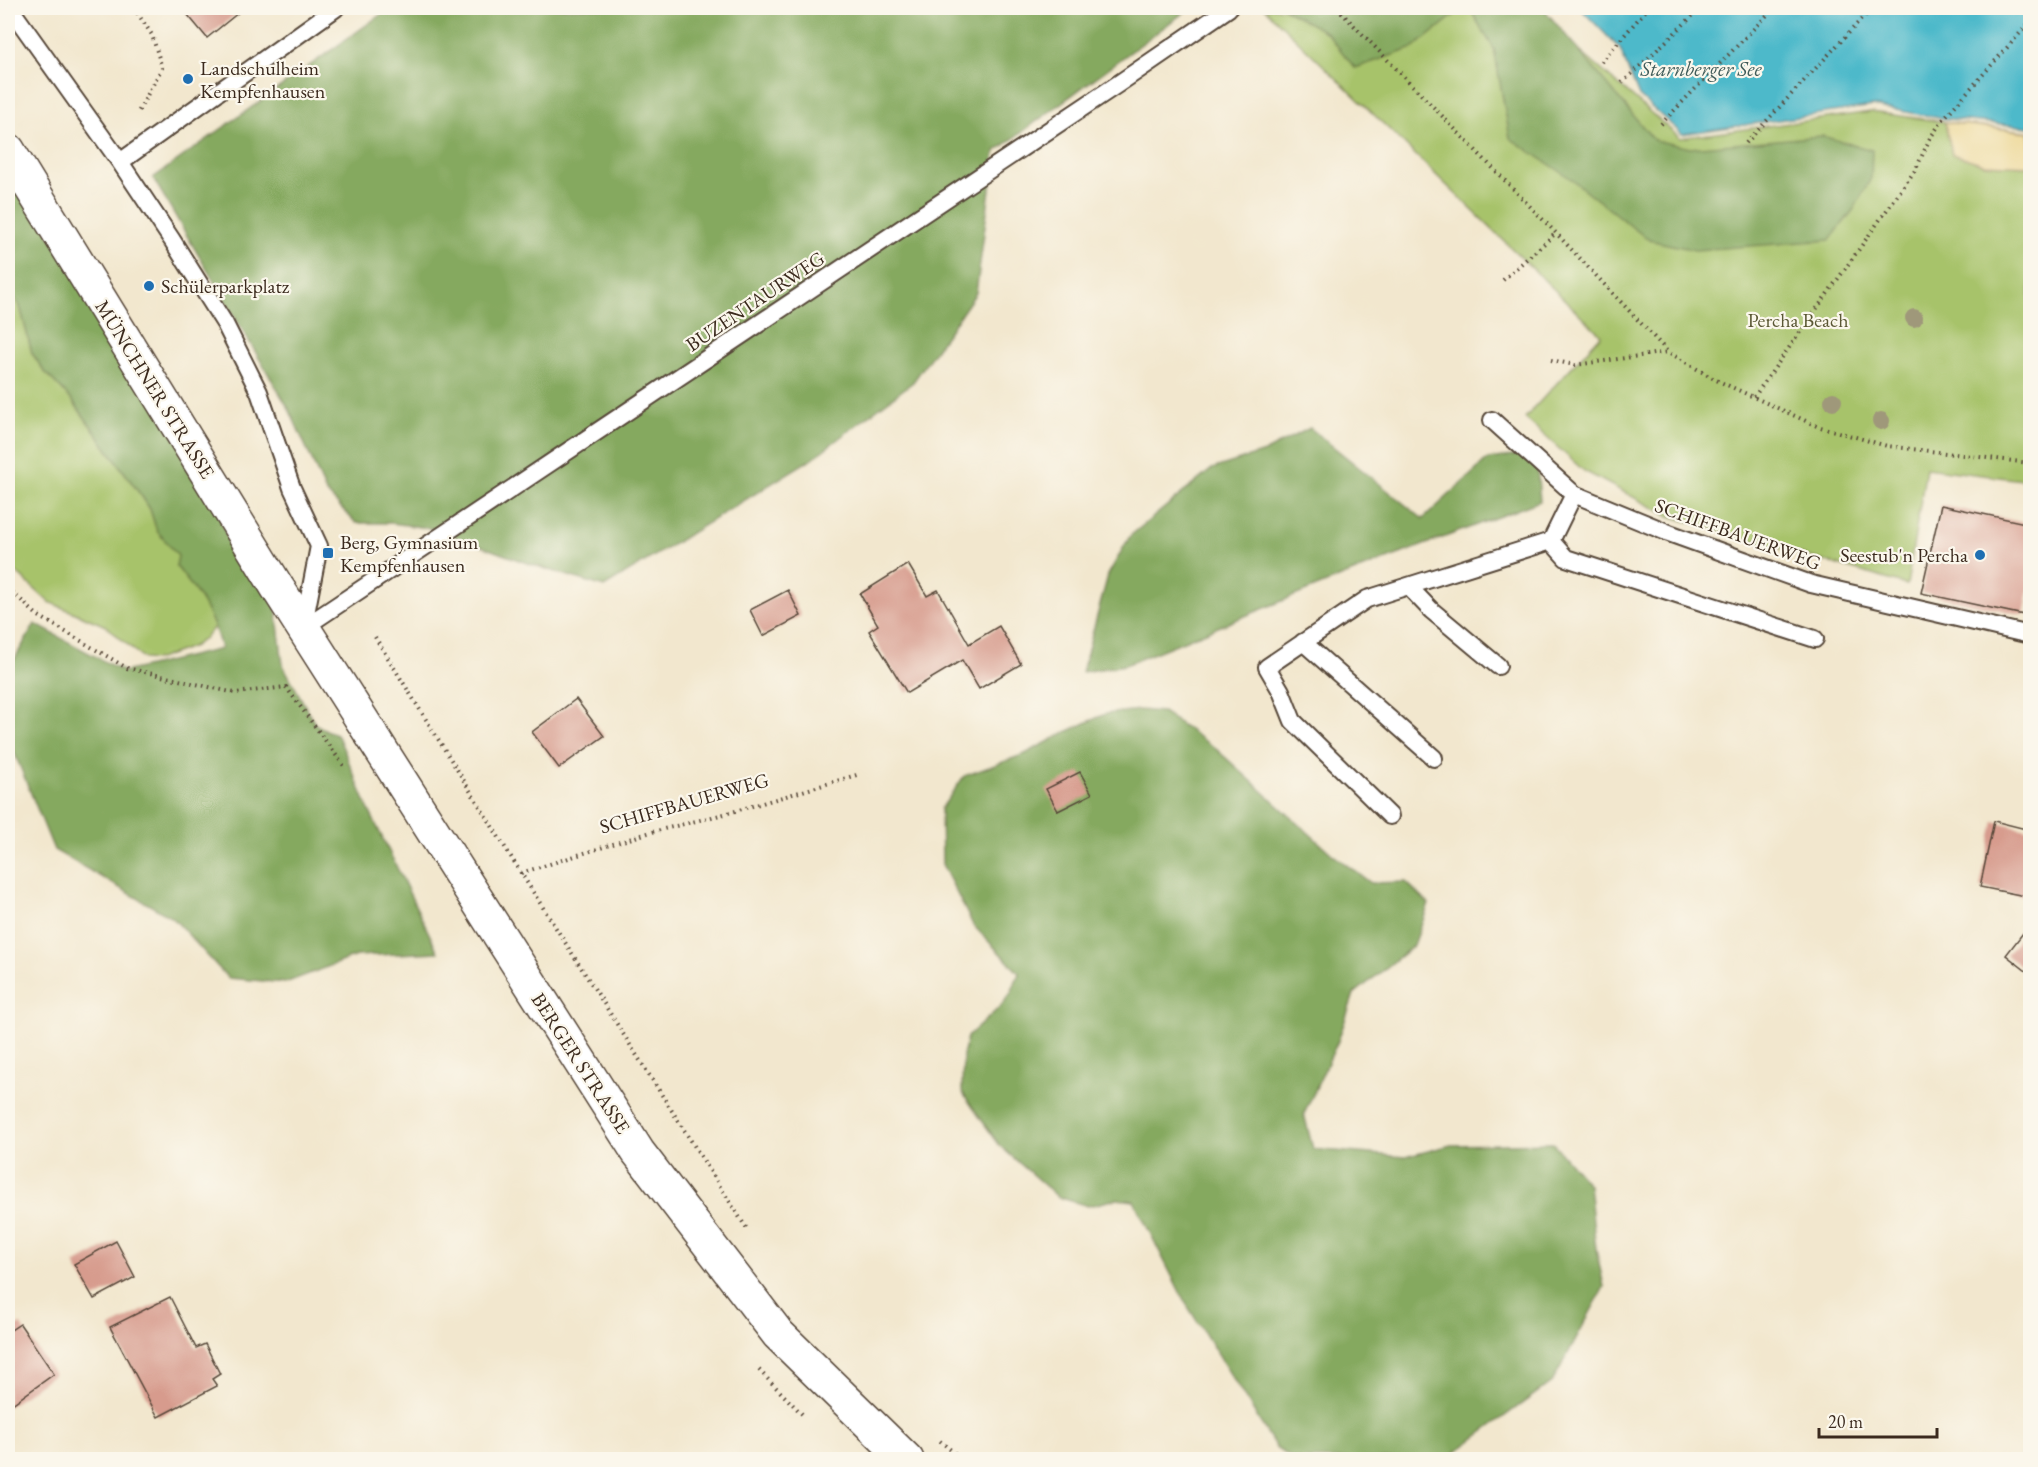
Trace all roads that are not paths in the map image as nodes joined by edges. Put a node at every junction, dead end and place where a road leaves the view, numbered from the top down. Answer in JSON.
{"nodes":[{"id":1,"x":10,"y":8,"type":"edge"},
{"id":2,"x":336,"y":8,"type":"edge"},
{"id":3,"x":1229,"y":8,"type":"edge"},
{"id":4,"x":8,"y":150,"type":"edge"},
{"id":5,"x":120,"y":162,"type":"junction"},
{"id":6,"x":1492,"y":420,"type":"dead end"},
{"id":7,"x":1574,"y":494,"type":"junction"},
{"id":8,"x":1551,"y":541,"type":"junction"},
{"id":9,"x":1408,"y":586,"type":"junction"},
{"id":10,"x":303,"y":628,"type":"junction"},
{"id":11,"x":2031,"y":635,"type":"edge"},
{"id":12,"x":1815,"y":639,"type":"dead end"},
{"id":13,"x":1303,"y":642,"type":"junction"},
{"id":14,"x":1498,"y":666,"type":"dead end"},
{"id":15,"x":1434,"y":758,"type":"dead end"},
{"id":16,"x":1390,"y":816,"type":"dead end"},
{"id":17,"x":907,"y":1460,"type":"edge"}],
"edges":[{"from":1,"to":5,"type":"lane"},
{"from":2,"to":5,"type":"lane"},
{"from":3,"to":10,"type":"lane","name":"BUZENTAURWEG"},
{"from":4,"to":10,"type":"main road","name":"MÜNCHNER STRASSE"},
{"from":5,"to":10,"type":"lane"},
{"from":6,"to":7,"type":"lane","name":"SCHIFFBAUERWEG"},
{"from":7,"to":8,"type":"lane"},
{"from":7,"to":11,"type":"lane","name":"SCHIFFBAUERWEG"},
{"from":8,"to":9,"type":"lane"},
{"from":8,"to":12,"type":"lane"},
{"from":9,"to":13,"type":"lane"},
{"from":9,"to":14,"type":"lane"},
{"from":10,"to":17,"type":"main road","name":"BERGER STRASSE"},
{"from":13,"to":15,"type":"lane"},
{"from":13,"to":16,"type":"lane"}]}
